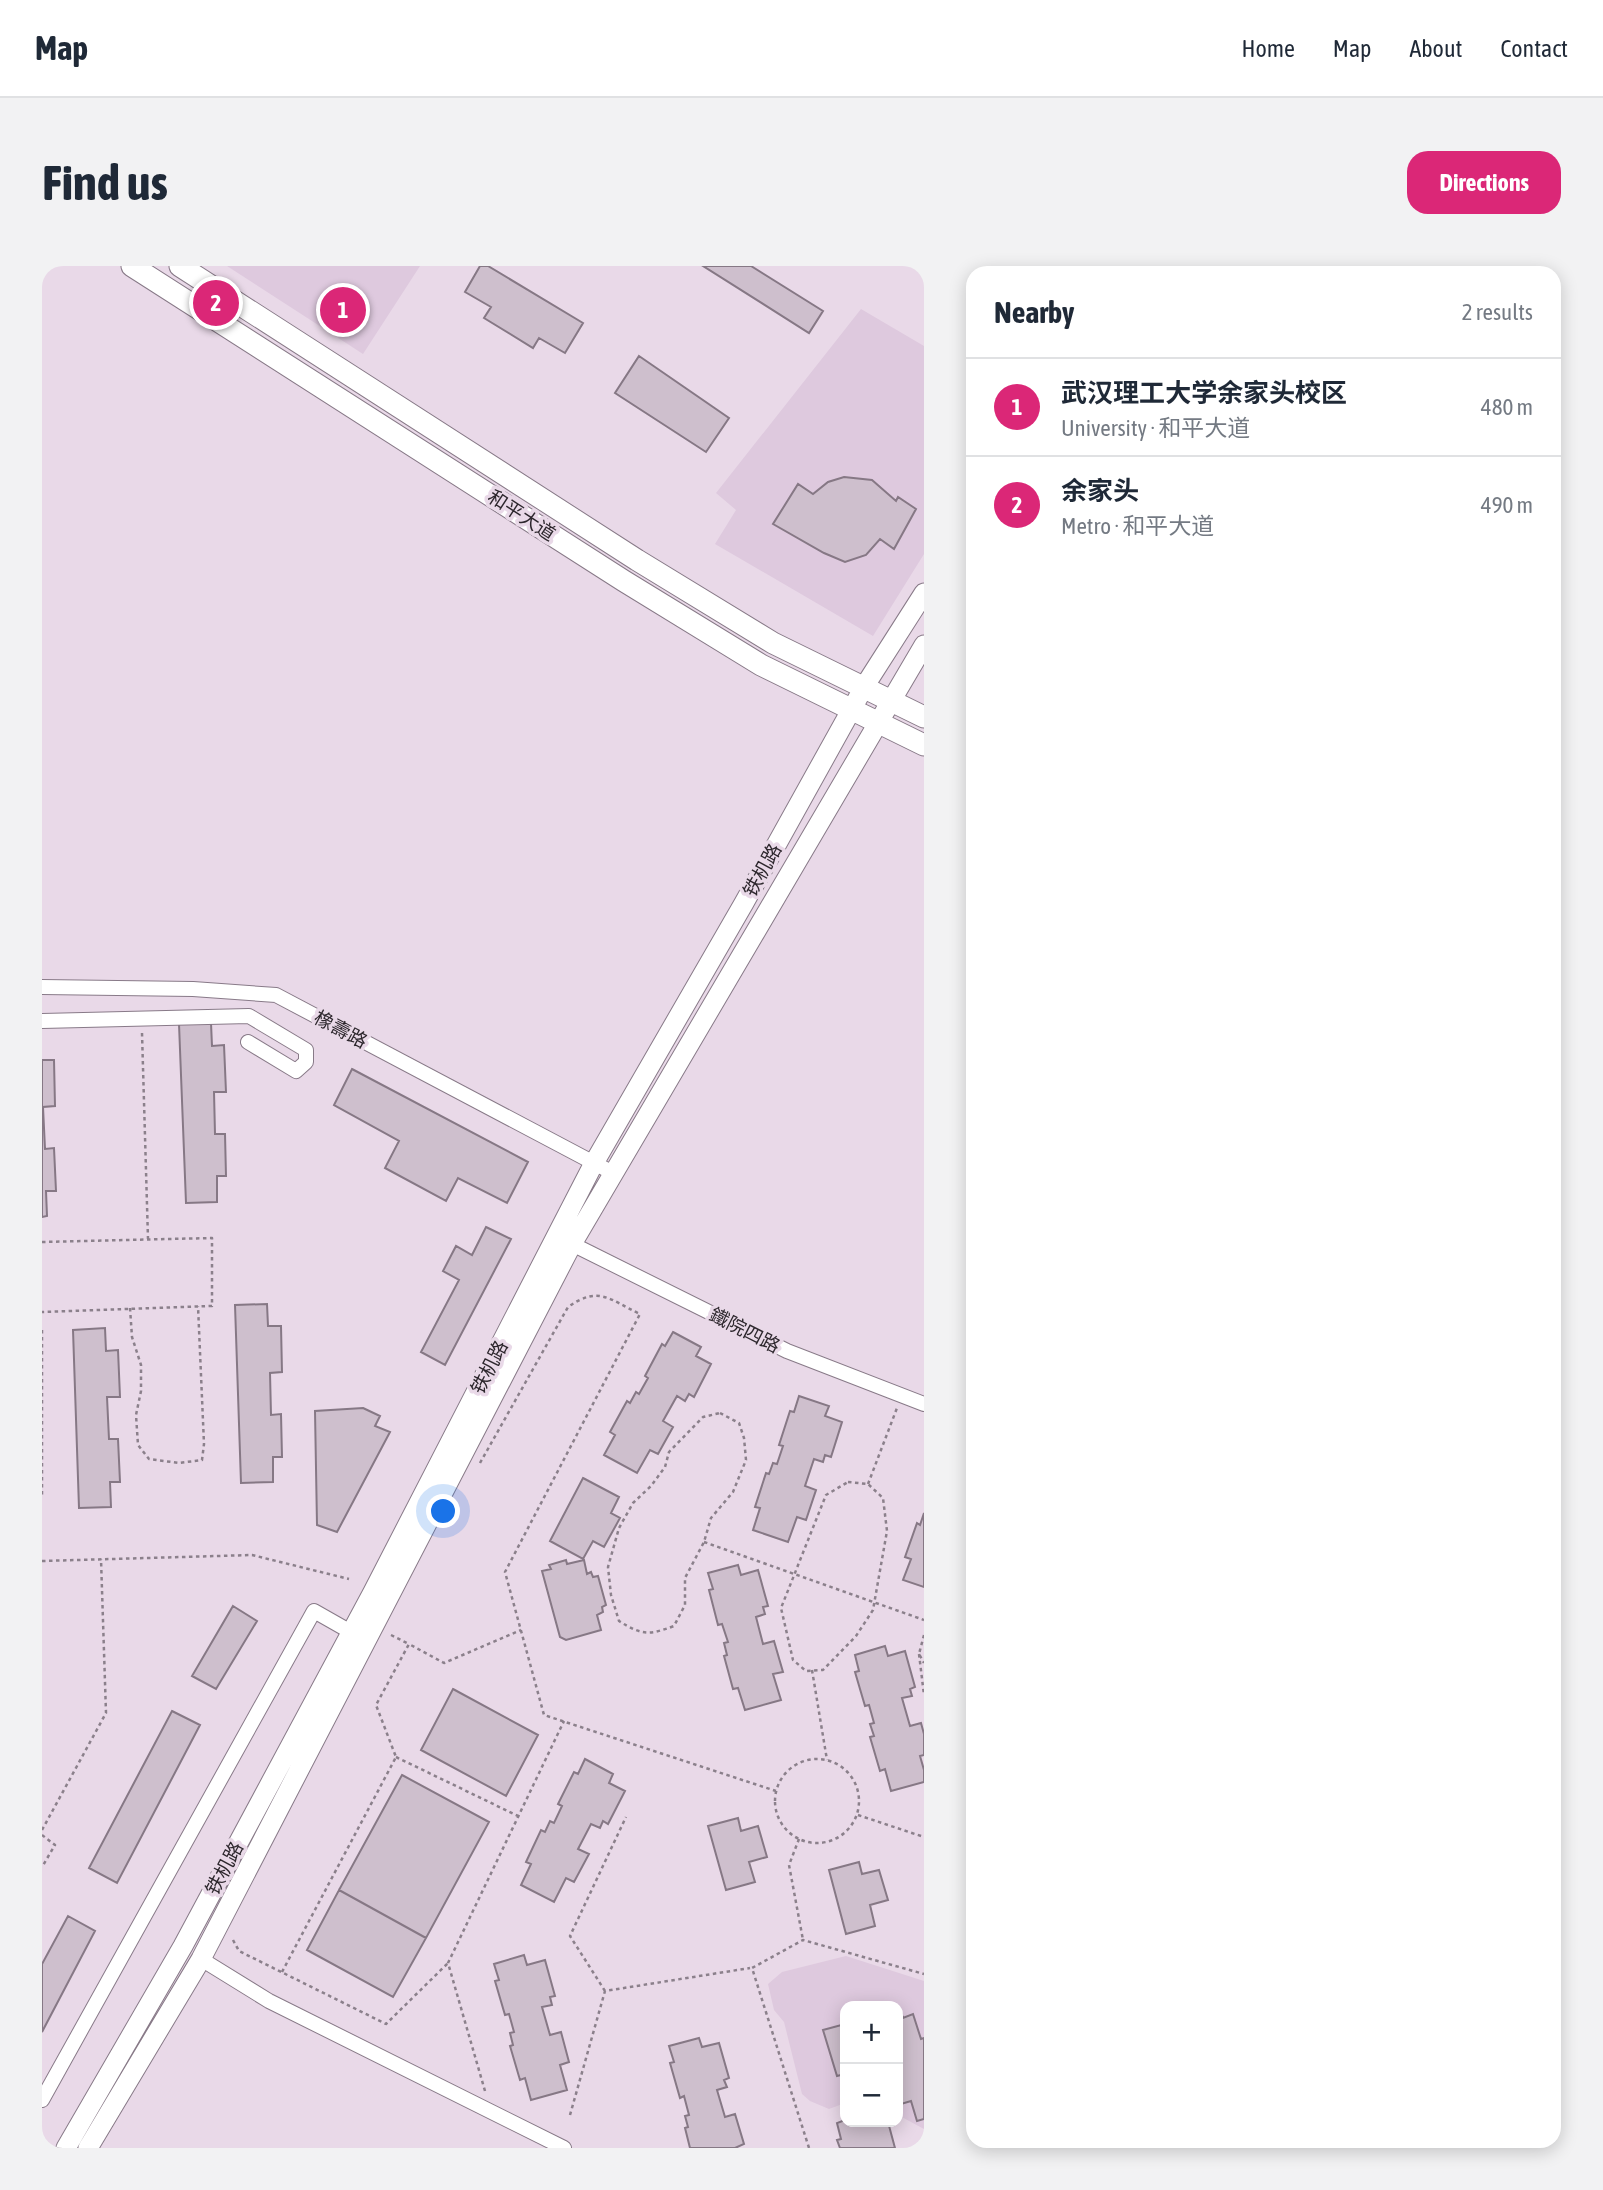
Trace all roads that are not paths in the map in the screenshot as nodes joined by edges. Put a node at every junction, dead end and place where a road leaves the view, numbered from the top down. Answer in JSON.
{"nodes":[{"id":1,"x":132,"y":266,"type":"edge"},
{"id":2,"x":180,"y":266,"type":"edge"},
{"id":3,"x":924,"y":593,"type":"edge"},
{"id":4,"x":924,"y":645,"type":"edge"},
{"id":5,"x":864,"y":687,"type":"junction"},
{"id":6,"x":891,"y":701,"type":"junction"},
{"id":7,"x":852,"y":709,"type":"junction"},
{"id":8,"x":924,"y":717,"type":"edge"},
{"id":9,"x":878,"y":722,"type":"junction"},
{"id":10,"x":924,"y":745,"type":"edge"},
{"id":11,"x":42,"y":988,"type":"edge"},
{"id":12,"x":42,"y":1021,"type":"edge"},
{"id":13,"x":248,"y":1042,"type":"dead end"},
{"id":14,"x":594,"y":1163,"type":"junction"},
{"id":15,"x":613,"y":1173,"type":"junction"},
{"id":16,"x":572,"y":1244,"type":"junction"},
{"id":17,"x":924,"y":1404,"type":"edge"},
{"id":18,"x":357,"y":1636,"type":"junction"},
{"id":19,"x":201,"y":1959,"type":"junction"},
{"id":20,"x":42,"y":2100,"type":"edge"},
{"id":21,"x":66,"y":2148,"type":"edge"},
{"id":22,"x":88,"y":2148,"type":"edge"},
{"id":23,"x":564,"y":2148,"type":"edge"}],
"edges":[{"from":1,"to":7,"type":"main road","name":"和平大道"},
{"from":2,"to":5,"type":"main road","name":"和平大道"},
{"from":3,"to":5,"type":"main road","name":"铁机路"},
{"from":4,"to":6,"type":"main road","name":"铁机路"},
{"from":5,"to":6,"type":"main road","name":"和平大道"},
{"from":5,"to":7,"type":"main road","name":"铁机路"},
{"from":6,"to":8,"type":"main road","name":"和平大道"},
{"from":6,"to":9,"type":"main road","name":"铁机路"},
{"from":7,"to":9,"type":"main road","name":"和平大道"},
{"from":7,"to":14,"type":"main road","name":"铁机路"},
{"from":9,"to":10,"type":"main road","name":"和平大道"},
{"from":9,"to":15,"type":"main road","name":"铁机路"},
{"from":11,"to":14,"type":"street","name":"橡壽路"},
{"from":12,"to":13,"type":"street"},
{"from":14,"to":15,"type":"street","name":"橡壽路"},
{"from":14,"to":18,"type":"main road","name":"铁机路"},
{"from":15,"to":16,"type":"main road","name":"铁机路"},
{"from":16,"to":17,"type":"street","name":"鐵院四路"},
{"from":16,"to":18,"type":"main road","name":"铁机路"},
{"from":18,"to":19,"type":"main road","name":"铁机路"},
{"from":18,"to":20,"type":"street"},
{"from":18,"to":21,"type":"main road","name":"铁机路"},
{"from":19,"to":22,"type":"main road","name":"铁机路"},
{"from":19,"to":23,"type":"street"}]}
